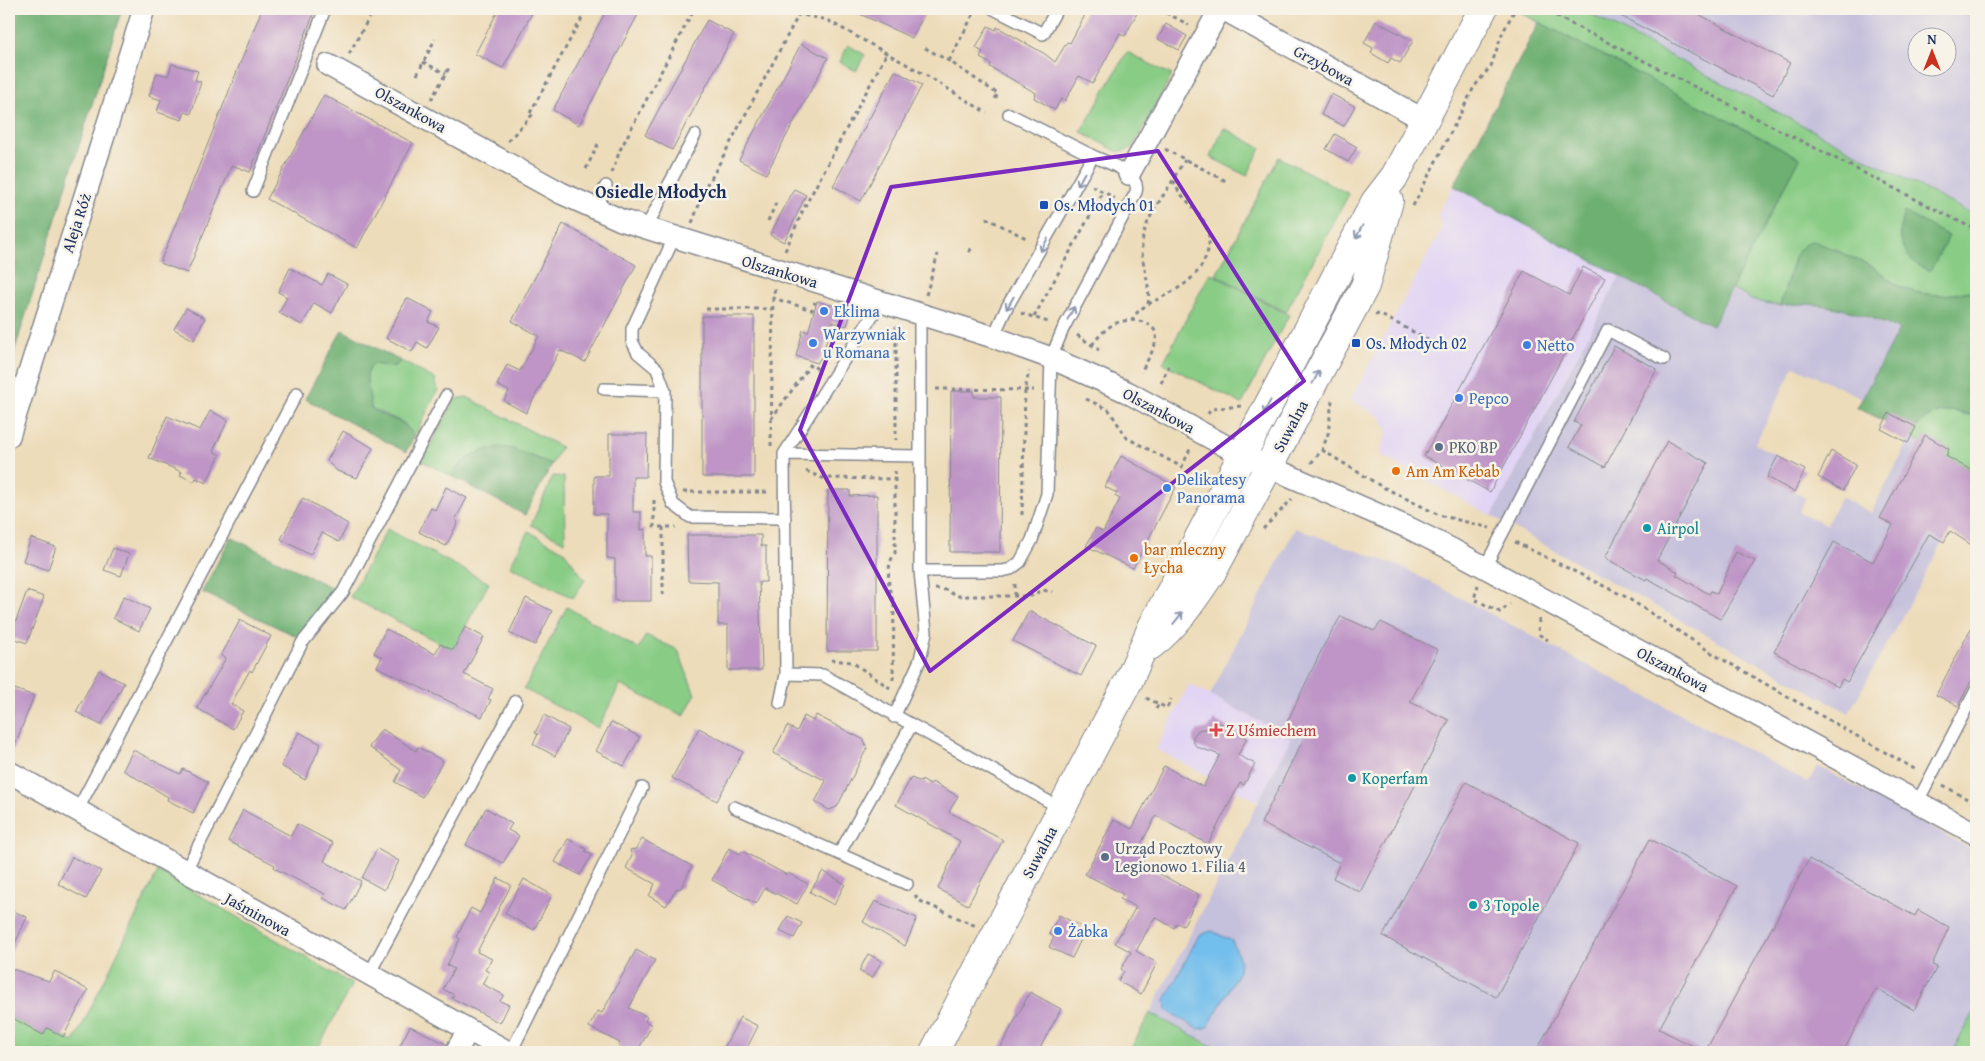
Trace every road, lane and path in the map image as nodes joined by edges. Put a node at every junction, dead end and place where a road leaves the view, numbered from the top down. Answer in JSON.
{"nodes":[{"id":1,"x":144,"y":9,"type":"edge"},
{"id":2,"x":325,"y":9,"type":"edge"},
{"id":3,"x":374,"y":9,"type":"edge"},
{"id":4,"x":587,"y":9,"type":"edge"},
{"id":5,"x":694,"y":9,"type":"edge"},
{"id":6,"x":773,"y":9,"type":"edge"},
{"id":7,"x":976,"y":9,"type":"edge"},
{"id":8,"x":994,"y":9,"type":"edge"},
{"id":9,"x":1057,"y":9,"type":"edge"},
{"id":10,"x":1159,"y":9,"type":"edge"},
{"id":11,"x":1222,"y":9,"type":"edge"},
{"id":12,"x":1483,"y":9,"type":"edge"},
{"id":13,"x":1515,"y":9,"type":"edge"},
{"id":14,"x":1542,"y":9,"type":"edge"},
{"id":15,"x":799,"y":14,"type":"junction"},
{"id":16,"x":1190,"y":26,"type":"dead end"},
{"id":17,"x":435,"y":39,"type":"dead end"},
{"id":18,"x":925,"y":48,"type":"dead end"},
{"id":19,"x":887,"y":53,"type":"junction"},
{"id":20,"x":307,"y":54,"type":"junction"},
{"id":21,"x":949,"y":61,"type":"junction"},
{"id":22,"x":423,"y":62,"type":"junction"},
{"id":23,"x":335,"y":68,"type":"junction"},
{"id":24,"x":449,"y":68,"type":"dead end"},
{"id":25,"x":446,"y":74,"type":"junction"},
{"id":26,"x":417,"y":75,"type":"dead end"},
{"id":27,"x":993,"y":102,"type":"dead end"},
{"id":28,"x":986,"y":113,"type":"dead end"},
{"id":29,"x":1009,"y":114,"type":"dead end"},
{"id":30,"x":423,"y":115,"type":"junction"},
{"id":31,"x":1424,"y":120,"type":"junction"},
{"id":32,"x":695,"y":134,"type":"dead end"},
{"id":33,"x":1147,"y":140,"type":"junction"},
{"id":34,"x":598,"y":144,"type":"dead end"},
{"id":35,"x":494,"y":155,"type":"junction"},
{"id":36,"x":1093,"y":156,"type":"junction"},
{"id":37,"x":1184,"y":160,"type":"junction"},
{"id":38,"x":586,"y":169,"type":"dead end"},
{"id":39,"x":1129,"y":174,"type":"junction"},
{"id":40,"x":1395,"y":176,"type":"junction"},
{"id":41,"x":1175,"y":177,"type":"junction"},
{"id":42,"x":1228,"y":182,"type":"dead end"},
{"id":43,"x":1089,"y":184,"type":"dead end"},
{"id":44,"x":606,"y":186,"type":"joint"},
{"id":45,"x":253,"y":191,"type":"dead end"},
{"id":46,"x":1104,"y":192,"type":"junction"},
{"id":47,"x":777,"y":201,"type":"dead end"},
{"id":48,"x":1129,"y":206,"type":"junction"},
{"id":49,"x":596,"y":208,"type":"junction"},
{"id":50,"x":1412,"y":208,"type":"dead end"},
{"id":51,"x":986,"y":218,"type":"dead end"},
{"id":52,"x":768,"y":221,"type":"dead end"},
{"id":53,"x":646,"y":228,"type":"junction"},
{"id":54,"x":1976,"y":230,"type":"edge"},
{"id":55,"x":1017,"y":233,"type":"dead end"},
{"id":56,"x":680,"y":239,"type":"junction"},
{"id":57,"x":973,"y":246,"type":"dead end"},
{"id":58,"x":969,"y":252,"type":"dead end"},
{"id":59,"x":938,"y":254,"type":"dead end"},
{"id":60,"x":780,"y":270,"type":"junction"},
{"id":61,"x":773,"y":298,"type":"dead end"},
{"id":62,"x":881,"y":302,"type":"junction"},
{"id":63,"x":1147,"y":305,"type":"junction"},
{"id":64,"x":922,"y":306,"type":"junction"},
{"id":65,"x":706,"y":309,"type":"dead end"},
{"id":66,"x":773,"y":309,"type":"junction"},
{"id":67,"x":1378,"y":309,"type":"dead end"},
{"id":68,"x":1018,"y":311,"type":"dead end"},
{"id":69,"x":1034,"y":317,"type":"junction"},
{"id":70,"x":896,"y":318,"type":"dead end"},
{"id":71,"x":1132,"y":321,"type":"junction"},
{"id":72,"x":1048,"y":322,"type":"dead end"},
{"id":73,"x":1077,"y":335,"type":"dead end"},
{"id":74,"x":993,"y":336,"type":"junction"},
{"id":75,"x":1092,"y":345,"type":"junction"},
{"id":76,"x":1099,"y":350,"type":"dead end"},
{"id":77,"x":1448,"y":350,"type":"dead end"},
{"id":78,"x":1051,"y":358,"type":"junction"},
{"id":79,"x":1664,"y":359,"type":"dead end"},
{"id":80,"x":1031,"y":364,"type":"dead end"},
{"id":81,"x":1169,"y":366,"type":"dead end"},
{"id":82,"x":822,"y":372,"type":"dead end"},
{"id":83,"x":1141,"y":372,"type":"dead end"},
{"id":84,"x":1161,"y":382,"type":"dead end"},
{"id":85,"x":604,"y":389,"type":"dead end"},
{"id":86,"x":920,"y":389,"type":"junction"},
{"id":87,"x":665,"y":390,"type":"junction"},
{"id":88,"x":1025,"y":390,"type":"junction"},
{"id":89,"x":1049,"y":390,"type":"junction"},
{"id":90,"x":1335,"y":392,"type":"dead end"},
{"id":91,"x":297,"y":393,"type":"dead end"},
{"id":92,"x":446,"y":396,"type":"dead end"},
{"id":93,"x":1084,"y":397,"type":"dead end"},
{"id":94,"x":1249,"y":405,"type":"dead end"},
{"id":95,"x":1211,"y":409,"type":"dead end"},
{"id":96,"x":770,"y":420,"type":"junction"},
{"id":97,"x":9,"y":436,"type":"edge"},
{"id":98,"x":1192,"y":445,"type":"dead end"},
{"id":99,"x":1322,"y":450,"type":"junction"},
{"id":100,"x":770,"y":452,"type":"dead end"},
{"id":101,"x":784,"y":454,"type":"junction"},
{"id":102,"x":1242,"y":455,"type":"junction"},
{"id":103,"x":896,"y":456,"type":"junction"},
{"id":104,"x":920,"y":456,"type":"junction"},
{"id":105,"x":1268,"y":467,"type":"junction"},
{"id":106,"x":800,"y":468,"type":"dead end"},
{"id":107,"x":1308,"y":468,"type":"dead end"},
{"id":108,"x":895,"y":479,"type":"junction"},
{"id":109,"x":668,"y":492,"type":"junction"},
{"id":110,"x":770,"y":492,"type":"dead end"},
{"id":111,"x":1295,"y":494,"type":"dead end"},
{"id":112,"x":786,"y":518,"type":"junction"},
{"id":113,"x":1021,"y":522,"type":"dead end"},
{"id":114,"x":663,"y":527,"type":"dead end"},
{"id":115,"x":1262,"y":530,"type":"dead end"},
{"id":116,"x":1502,"y":535,"type":"junction"},
{"id":117,"x":1485,"y":567,"type":"junction"},
{"id":118,"x":1010,"y":569,"type":"junction"},
{"id":119,"x":920,"y":571,"type":"junction"},
{"id":120,"x":922,"y":589,"type":"junction"},
{"id":121,"x":1053,"y":592,"type":"dead end"},
{"id":122,"x":1016,"y":596,"type":"junction"},
{"id":123,"x":663,"y":597,"type":"dead end"},
{"id":124,"x":1143,"y":651,"type":"junction"},
{"id":125,"x":786,"y":674,"type":"junction"},
{"id":126,"x":893,"y":682,"type":"dead end"},
{"id":127,"x":1976,"y":690,"type":"edge"},
{"id":128,"x":1141,"y":695,"type":"dead end"},
{"id":129,"x":1171,"y":699,"type":"dead end"},
{"id":130,"x":516,"y":701,"type":"dead end"},
{"id":131,"x":780,"y":703,"type":"dead end"},
{"id":132,"x":1159,"y":703,"type":"junction"},
{"id":133,"x":1156,"y":709,"type":"dead end"},
{"id":134,"x":894,"y":717,"type":"junction"},
{"id":135,"x":911,"y":726,"type":"junction"},
{"id":136,"x":9,"y":772,"type":"edge"},
{"id":137,"x":1930,"y":778,"type":"junction"},
{"id":138,"x":642,"y":788,"type":"dead end"},
{"id":139,"x":1917,"y":803,"type":"junction"},
{"id":140,"x":1976,"y":804,"type":"edge"},
{"id":141,"x":734,"y":807,"type":"dead end"},
{"id":142,"x":1062,"y":809,"type":"junction"},
{"id":143,"x":77,"y":811,"type":"junction"},
{"id":144,"x":1976,"y":834,"type":"edge"},
{"id":145,"x":840,"y":854,"type":"junction"},
{"id":146,"x":184,"y":872,"type":"junction"},
{"id":147,"x":907,"y":884,"type":"joint"},
{"id":148,"x":978,"y":927,"type":"dead end"},
{"id":149,"x":368,"y":976,"type":"junction"},
{"id":150,"x":468,"y":1030,"type":"junction"},
{"id":151,"x":456,"y":1052,"type":"edge"},
{"id":152,"x":510,"y":1052,"type":"edge"},
{"id":153,"x":934,"y":1052,"type":"edge"}],
"edges":[{"from":1,"to":97,"type":"street","name":"Aleja Róż"},
{"from":2,"to":20,"type":"lane"},
{"from":3,"to":23,"type":"path"},
{"from":4,"to":35,"type":"path"},
{"from":5,"to":44,"type":"path"},
{"from":6,"to":15,"type":"path"},
{"from":7,"to":21,"type":"path"},
{"from":8,"to":9,"type":"lane"},
{"from":10,"to":16,"type":"path"},
{"from":11,"to":31,"type":"street","name":"Grzybowa"},
{"from":11,"to":33,"type":"street"},
{"from":12,"to":31,"type":"street","name":"Suwalna"},
{"from":13,"to":50,"type":"path"},
{"from":14,"to":54,"type":"path"},
{"from":15,"to":19,"type":"path"},
{"from":15,"to":56,"type":"path"},
{"from":17,"to":22,"type":"path"},
{"from":18,"to":21,"type":"path"},
{"from":19,"to":28,"type":"path"},
{"from":19,"to":60,"type":"path"},
{"from":20,"to":23,"type":"lane"},
{"from":20,"to":45,"type":"lane"},
{"from":21,"to":27,"type":"path"},
{"from":22,"to":25,"type":"path"},
{"from":22,"to":26,"type":"path"},
{"from":23,"to":30,"type":"street","name":"Olszankowa"},
{"from":24,"to":25,"type":"path"},
{"from":25,"to":30,"type":"path"},
{"from":29,"to":36,"type":"lane"},
{"from":30,"to":35,"type":"street","name":"Olszankowa"},
{"from":31,"to":40,"type":"street","name":"Suwalna"},
{"from":32,"to":53,"type":"lane"},
{"from":33,"to":37,"type":"path"},
{"from":33,"to":39,"type":"street"},
{"from":34,"to":38,"type":"path"},
{"from":35,"to":49,"type":"street","name":"Olszankowa"},
{"from":36,"to":39,"type":"lane"},
{"from":36,"to":74,"type":"lane","one_way":true},
{"from":37,"to":41,"type":"path"},
{"from":37,"to":42,"type":"path"},
{"from":39,"to":48,"type":"lane"},
{"from":40,"to":102,"type":"street","name":"Suwalna","one_way":true},
{"from":105,"to":40,"type":"street","name":"Suwalna","one_way":true},
{"from":41,"to":63,"type":"path"},
{"from":41,"to":63,"type":"path"},
{"from":43,"to":46,"type":"path"},
{"from":44,"to":49,"type":"lane"},
{"from":46,"to":48,"type":"path"},
{"from":46,"to":69,"type":"path"},
{"from":47,"to":52,"type":"path"},
{"from":78,"to":48,"type":"lane","one_way":true},
{"from":49,"to":53,"type":"street","name":"Olszankowa"},
{"from":51,"to":55,"type":"path"},
{"from":53,"to":56,"type":"street","name":"Olszankowa"},
{"from":56,"to":60,"type":"street","name":"Olszankowa"},
{"from":56,"to":87,"type":"lane"},
{"from":57,"to":58,"type":"path"},
{"from":59,"to":64,"type":"path"},
{"from":60,"to":62,"type":"street","name":"Olszankowa"},
{"from":61,"to":66,"type":"path"},
{"from":62,"to":64,"type":"street","name":"Olszankowa"},
{"from":62,"to":101,"type":"lane"},
{"from":63,"to":71,"type":"path"},
{"from":64,"to":74,"type":"street","name":"Olszankowa"},
{"from":64,"to":86,"type":"lane"},
{"from":65,"to":66,"type":"path"},
{"from":66,"to":96,"type":"path"},
{"from":67,"to":77,"type":"path"},
{"from":68,"to":69,"type":"path"},
{"from":69,"to":72,"type":"path"},
{"from":70,"to":103,"type":"path"},
{"from":71,"to":75,"type":"path"},
{"from":71,"to":83,"type":"path"},
{"from":73,"to":75,"type":"path"},
{"from":74,"to":78,"type":"street","name":"Olszankowa"},
{"from":75,"to":76,"type":"path"},
{"from":78,"to":89,"type":"lane"},
{"from":78,"to":102,"type":"street","name":"Olszankowa"},
{"from":79,"to":116,"type":"lane"},
{"from":80,"to":88,"type":"path"},
{"from":81,"to":84,"type":"path"},
{"from":82,"to":96,"type":"path"},
{"from":85,"to":87,"type":"lane"},
{"from":86,"to":88,"type":"path"},
{"from":86,"to":104,"type":"lane"},
{"from":87,"to":109,"type":"lane"},
{"from":88,"to":89,"type":"path"},
{"from":88,"to":113,"type":"path"},
{"from":89,"to":118,"type":"lane"},
{"from":90,"to":99,"type":"path"},
{"from":91,"to":143,"type":"lane"},
{"from":92,"to":146,"type":"lane"},
{"from":93,"to":98,"type":"path"},
{"from":94,"to":95,"type":"path"},
{"from":96,"to":100,"type":"path"},
{"from":99,"to":107,"type":"path"},
{"from":99,"to":116,"type":"path"},
{"from":101,"to":103,"type":"lane"},
{"from":101,"to":112,"type":"lane"},
{"from":102,"to":105,"type":"street","name":"Olszankowa"},
{"from":102,"to":124,"type":"street","name":"Suwalna"},
{"from":103,"to":104,"type":"lane"},
{"from":103,"to":108,"type":"path"},
{"from":104,"to":119,"type":"lane"},
{"from":105,"to":117,"type":"street","name":"Olszankowa"},
{"from":124,"to":105,"type":"street","name":"Suwalna","one_way":true},
{"from":106,"to":108,"type":"path"},
{"from":108,"to":126,"type":"path"},
{"from":109,"to":110,"type":"path"},
{"from":109,"to":112,"type":"lane"},
{"from":111,"to":115,"type":"path"},
{"from":112,"to":125,"type":"lane"},
{"from":114,"to":123,"type":"path"},
{"from":116,"to":117,"type":"lane"},
{"from":116,"to":137,"type":"path"},
{"from":117,"to":139,"type":"street","name":"Olszankowa"},
{"from":118,"to":119,"type":"lane"},
{"from":118,"to":122,"type":"path"},
{"from":119,"to":120,"type":"lane"},
{"from":120,"to":122,"type":"path"},
{"from":120,"to":134,"type":"lane"},
{"from":121,"to":122,"type":"path"},
{"from":124,"to":142,"type":"street","name":"Suwalna"},
{"from":125,"to":131,"type":"lane"},
{"from":125,"to":134,"type":"lane"},
{"from":127,"to":137,"type":"lane"},
{"from":128,"to":132,"type":"path"},
{"from":129,"to":132,"type":"path"},
{"from":130,"to":149,"type":"lane"},
{"from":132,"to":133,"type":"path"},
{"from":134,"to":135,"type":"lane"},
{"from":135,"to":142,"type":"lane"},
{"from":135,"to":145,"type":"lane"},
{"from":136,"to":143,"type":"street","name":"Jaśminowa"},
{"from":137,"to":139,"type":"lane"},
{"from":137,"to":140,"type":"path"},
{"from":138,"to":152,"type":"lane"},
{"from":139,"to":144,"type":"street","name":"Olszankowa"},
{"from":141,"to":145,"type":"lane"},
{"from":142,"to":153,"type":"street","name":"Suwalna"},
{"from":143,"to":146,"type":"street","name":"Jaśminowa"},
{"from":145,"to":147,"type":"lane"},
{"from":146,"to":149,"type":"street","name":"Jaśminowa"},
{"from":147,"to":148,"type":"path"},
{"from":149,"to":150,"type":"street","name":"Jaśminowa"},
{"from":150,"to":151,"type":"street"},
{"from":150,"to":152,"type":"street","name":"Jaśminowa"}]}
